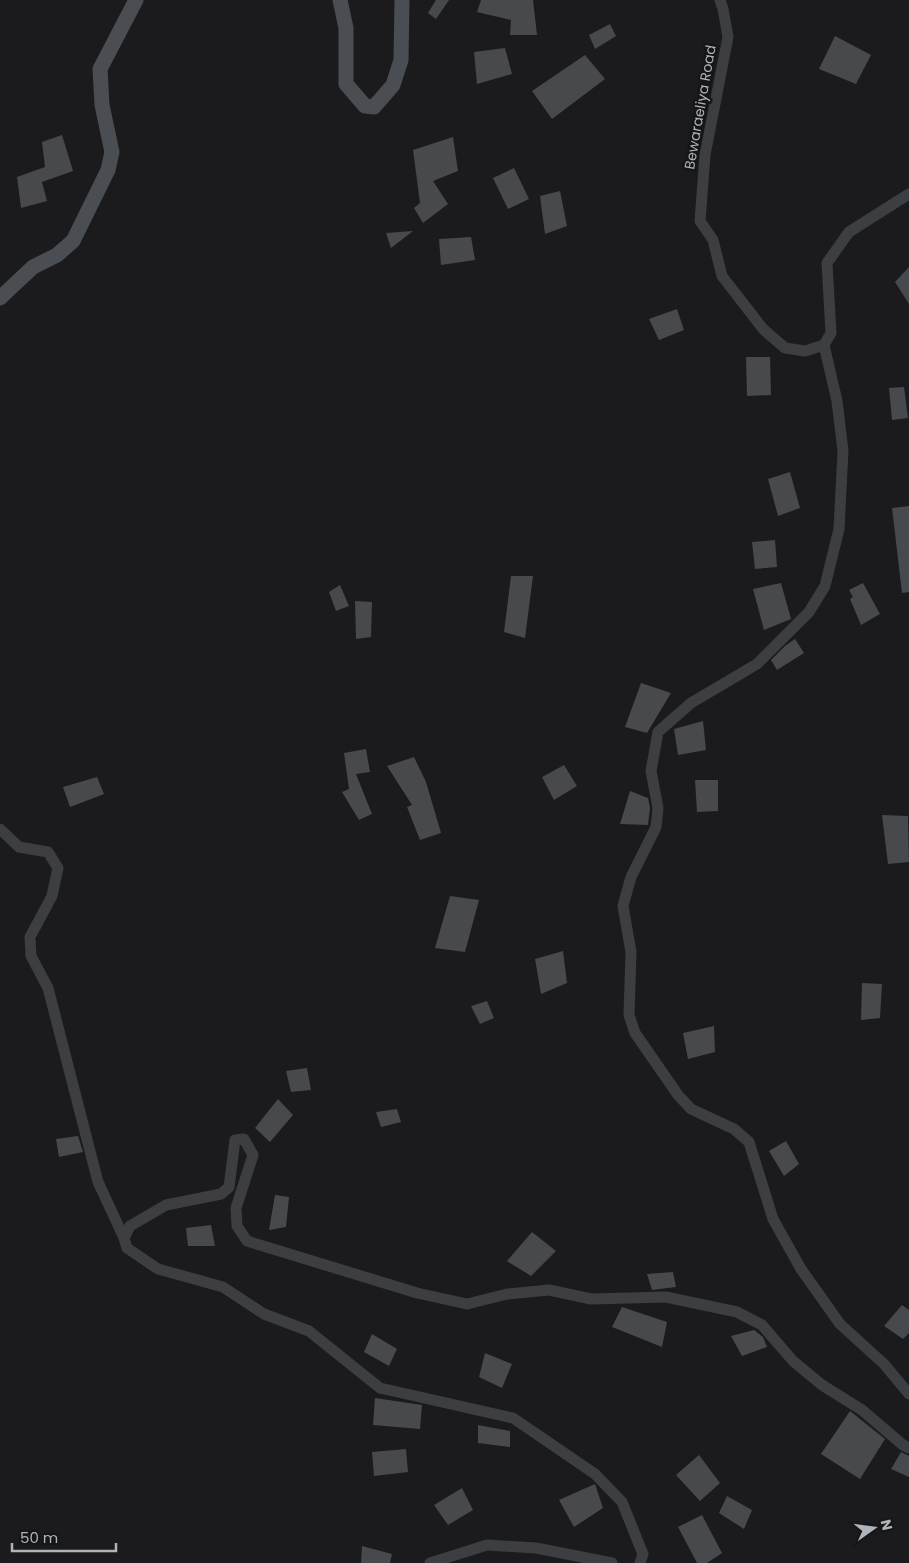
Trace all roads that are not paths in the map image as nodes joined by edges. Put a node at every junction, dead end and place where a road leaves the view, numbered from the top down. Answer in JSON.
{"nodes":[{"id":1,"x":136,"y":0,"type":"edge"},
{"id":2,"x":340,"y":0,"type":"edge"},
{"id":3,"x":402,"y":0,"type":"edge"},
{"id":4,"x":720,"y":0,"type":"edge"},
{"id":5,"x":909,"y":194,"type":"edge"},
{"id":6,"x":0,"y":298,"type":"edge"},
{"id":7,"x":824,"y":345,"type":"junction"},
{"id":8,"x":0,"y":829,"type":"edge"},
{"id":9,"x":124,"y":1238,"type":"junction"},
{"id":10,"x":909,"y":1394,"type":"edge"},
{"id":11,"x":909,"y":1448,"type":"edge"},
{"id":12,"x":430,"y":1563,"type":"edge"},
{"id":13,"x":612,"y":1563,"type":"edge"},
{"id":14,"x":640,"y":1563,"type":"edge"}],
"edges":[{"from":1,"to":6,"type":"street"},
{"from":2,"to":3,"type":"street"},
{"from":4,"to":7,"type":"street","name":"Bewaraeliya Road"},
{"from":5,"to":7,"type":"street"},
{"from":7,"to":10,"type":"street"},
{"from":8,"to":9,"type":"street"},
{"from":9,"to":11,"type":"street"},
{"from":9,"to":14,"type":"street"},
{"from":12,"to":13,"type":"street"}]}
